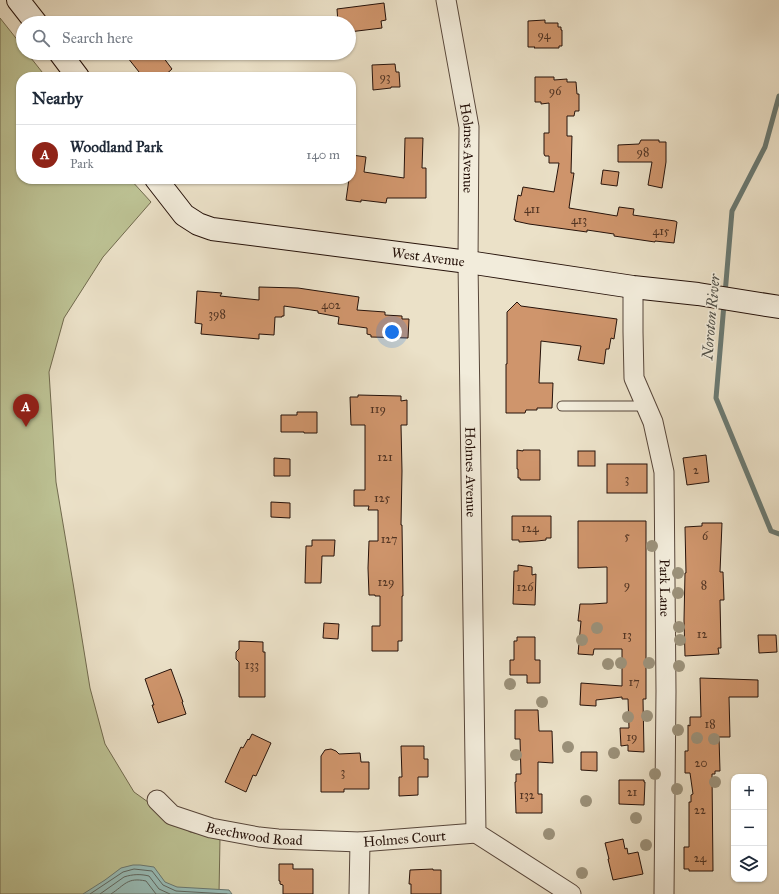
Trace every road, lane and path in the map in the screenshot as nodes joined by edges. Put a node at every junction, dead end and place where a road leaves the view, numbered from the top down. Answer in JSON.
{"nodes":[{"id":1,"x":18,"y":0,"type":"edge"},
{"id":2,"x":446,"y":0,"type":"edge"},
{"id":3,"x":31,"y":16,"type":"edge"},
{"id":4,"x":65,"y":60,"type":"edge"},
{"id":5,"x":74,"y":72,"type":"edge"},
{"id":6,"x":160,"y":184,"type":"edge"},
{"id":7,"x":468,"y":262,"type":"junction"},
{"id":8,"x":633,"y":286,"type":"junction"},
{"id":9,"x":779,"y":307,"type":"edge"},
{"id":10,"x":562,"y":406,"type":"dead end"},
{"id":11,"x":646,"y":406,"type":"junction"},
{"id":12,"x":157,"y":800,"type":"dead end"},
{"id":13,"x":476,"y":832,"type":"junction"},
{"id":14,"x":360,"y":842,"type":"junction"},
{"id":15,"x":359,"y":894,"type":"edge"},
{"id":16,"x":571,"y":894,"type":"edge"},
{"id":17,"x":664,"y":894,"type":"edge"}],
"edges":[{"from":1,"to":3,"type":"main road"},
{"from":2,"to":7,"type":"street","name":"Holmes Avenue"},
{"from":4,"to":5,"type":"main road"},
{"from":6,"to":7,"type":"main road","name":"West Avenue"},
{"from":7,"to":8,"type":"main road","name":"West Avenue"},
{"from":7,"to":13,"type":"street","name":"Holmes Avenue"},
{"from":8,"to":9,"type":"main road","name":"West Avenue"},
{"from":8,"to":11,"type":"street","name":"Park Lane"},
{"from":10,"to":11,"type":"lane"},
{"from":11,"to":17,"type":"street","name":"Park Lane"},
{"from":12,"to":14,"type":"street","name":"Beechwood Road"},
{"from":13,"to":14,"type":"street","name":"Holmes Court"},
{"from":13,"to":16,"type":"street"},
{"from":14,"to":15,"type":"street","name":"Holmes Court"}]}
